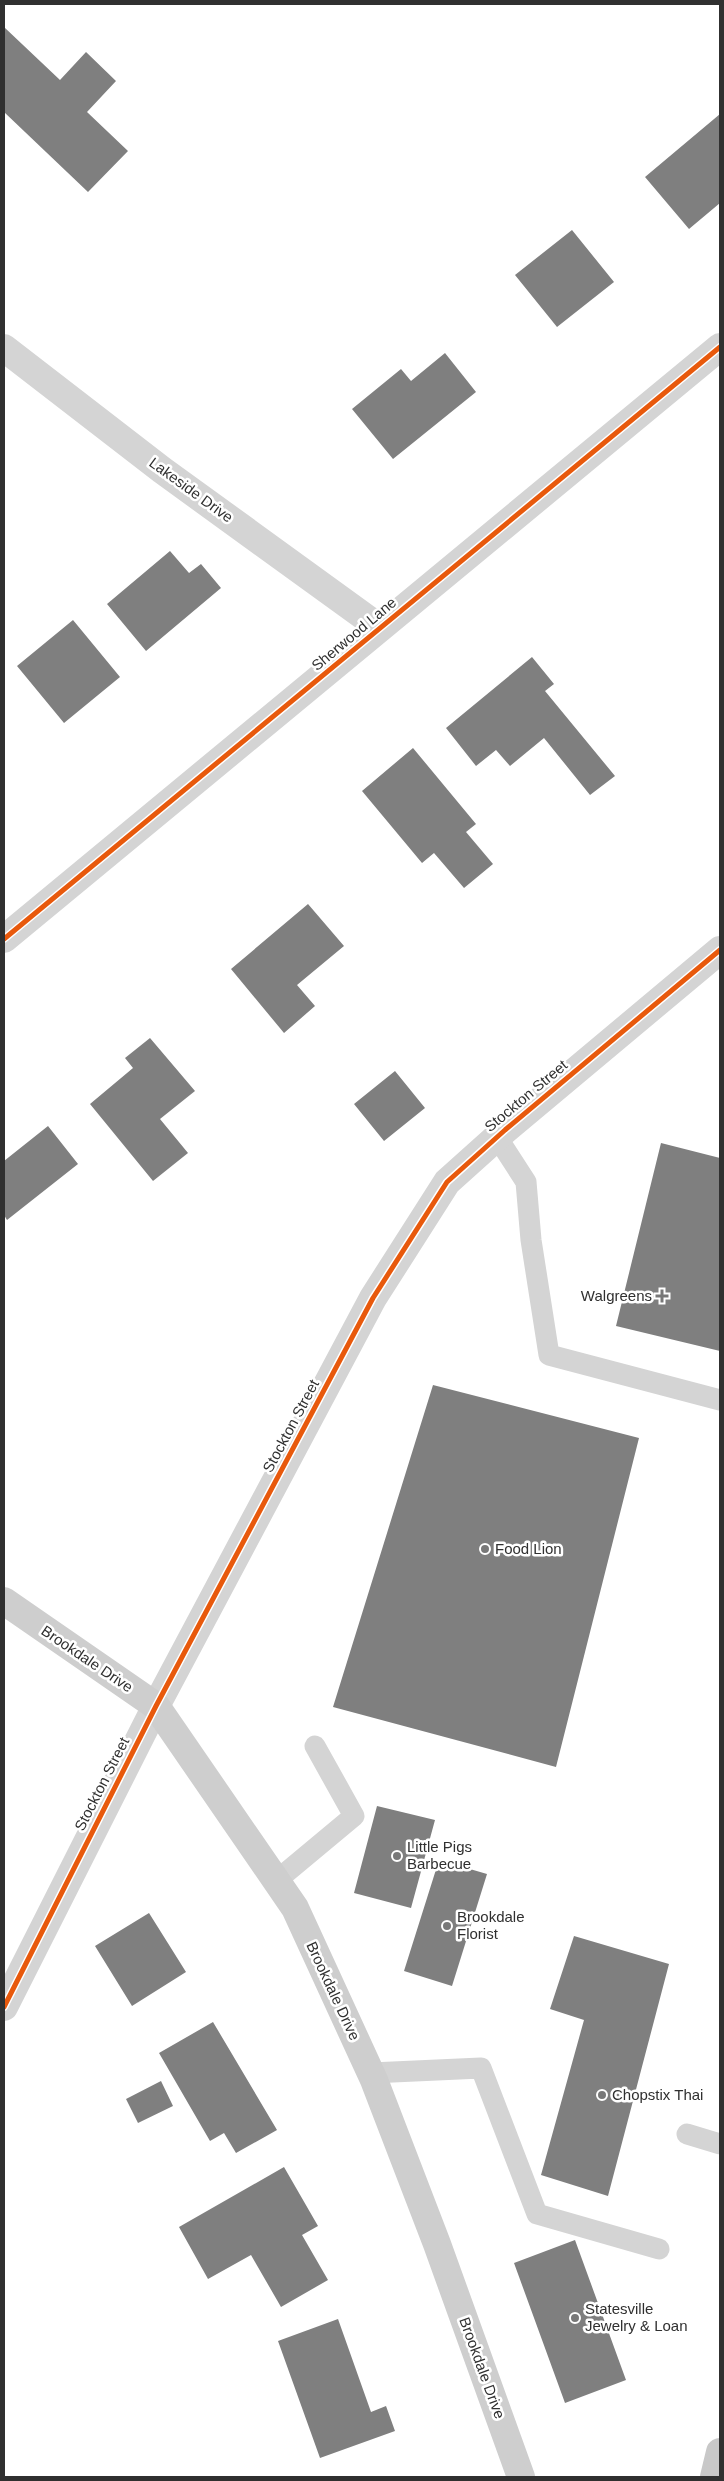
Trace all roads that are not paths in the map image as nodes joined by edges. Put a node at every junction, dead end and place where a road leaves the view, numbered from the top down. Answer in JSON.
{"nodes":[{"id":1,"x":4,"y":348,"type":"edge"},
{"id":2,"x":720,"y":348,"type":"edge"},
{"id":3,"x":380,"y":628,"type":"junction"},
{"id":4,"x":4,"y":939,"type":"edge"},
{"id":5,"x":720,"y":950,"type":"edge"},
{"id":6,"x":496,"y":1137,"type":"junction"},
{"id":7,"x":720,"y":1400,"type":"edge"},
{"id":8,"x":4,"y":1601,"type":"edge"},
{"id":9,"x":156,"y":1706,"type":"junction"},
{"id":10,"x":315,"y":1746,"type":"dead end"},
{"id":11,"x":276,"y":1881,"type":"junction"},
{"id":12,"x":4,"y":2007,"type":"edge"},
{"id":13,"x":371,"y":2073,"type":"junction"},
{"id":14,"x":687,"y":2134,"type":"dead end"},
{"id":15,"x":720,"y":2144,"type":"edge"},
{"id":16,"x":659,"y":2249,"type":"dead end"},
{"id":17,"x":720,"y":2452,"type":"edge"},
{"id":18,"x":521,"y":2477,"type":"edge"},
{"id":19,"x":714,"y":2477,"type":"edge"}],
"edges":[{"from":1,"to":3,"type":"street","name":"Lakeside Drive"},
{"from":2,"to":3,"type":"street","name":"Sherwood Lane"},
{"from":3,"to":4,"type":"street","name":"Sherwood Lane"},
{"from":5,"to":6,"type":"street","name":"Stockton Street"},
{"from":6,"to":7,"type":"lane"},
{"from":6,"to":9,"type":"street","name":"Stockton Street"},
{"from":8,"to":9,"type":"main road","name":"Brookdale Drive"},
{"from":9,"to":11,"type":"main road","name":"Brookdale Drive"},
{"from":9,"to":12,"type":"street","name":"Stockton Street"},
{"from":10,"to":11,"type":"lane"},
{"from":11,"to":13,"type":"main road","name":"Brookdale Drive"},
{"from":13,"to":16,"type":"lane"},
{"from":13,"to":18,"type":"main road","name":"Brookdale Drive"},
{"from":14,"to":15,"type":"lane"},
{"from":17,"to":19,"type":"main road"}]}
